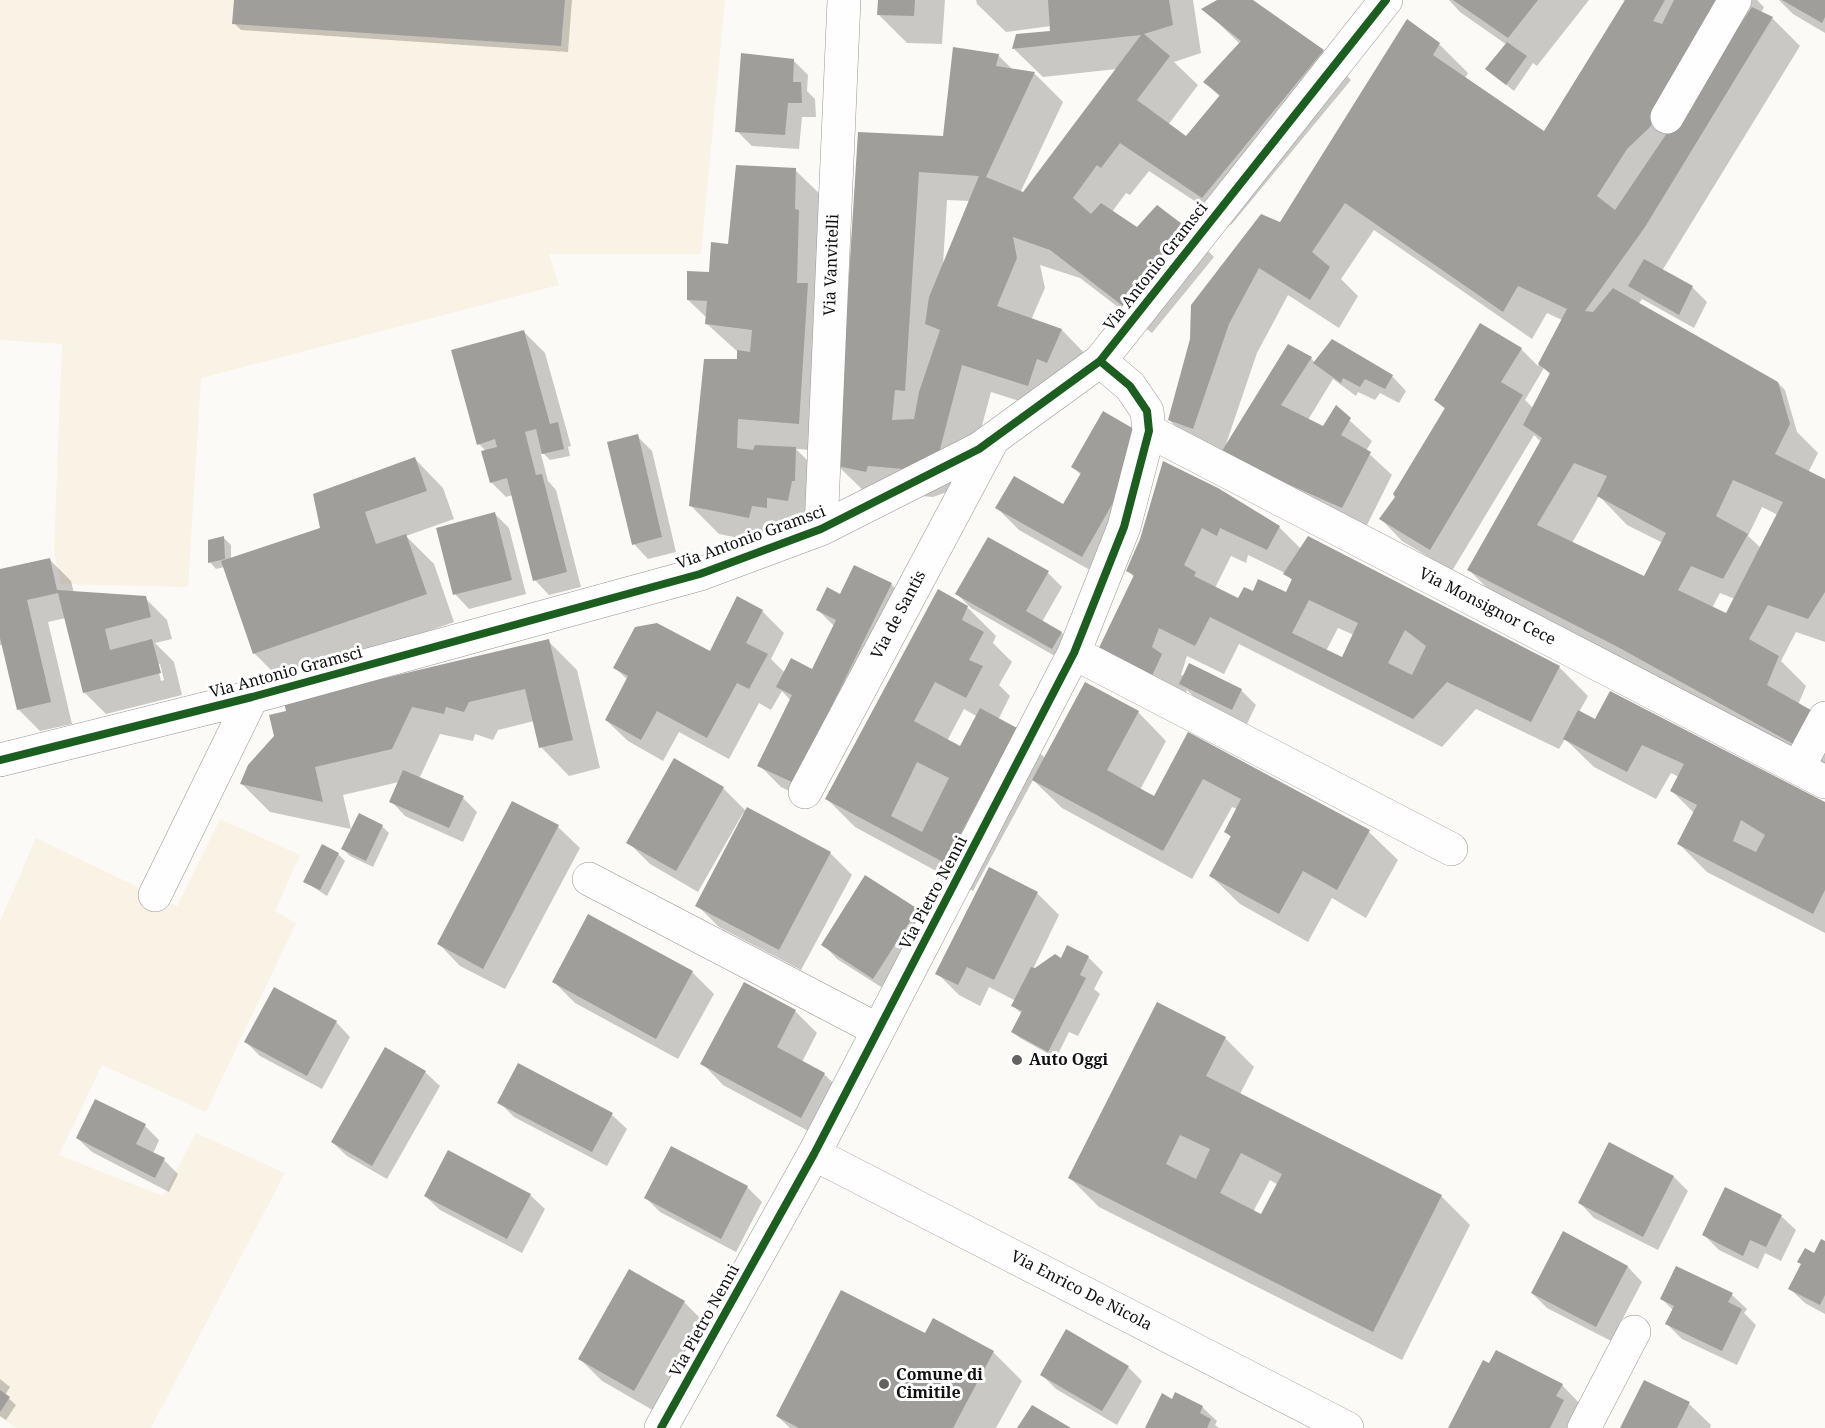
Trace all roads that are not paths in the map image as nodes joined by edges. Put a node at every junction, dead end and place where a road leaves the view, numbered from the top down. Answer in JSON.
{"nodes":[{"id":1,"x":844,"y":0,"type":"edge"},
{"id":2,"x":1386,"y":0,"type":"edge"},
{"id":3,"x":1735,"y":0,"type":"edge"},
{"id":4,"x":1667,"y":117,"type":"dead end"},
{"id":5,"x":1100,"y":361,"type":"junction"},
{"id":6,"x":1149,"y":431,"type":"junction"},
{"id":7,"x":993,"y":439,"type":"junction"},
{"id":8,"x":821,"y":529,"type":"junction"},
{"id":9,"x":1074,"y":653,"type":"junction"},
{"id":10,"x":252,"y":697,"type":"junction"},
{"id":11,"x":1825,"y":718,"type":"edge"},
{"id":12,"x":0,"y":760,"type":"edge"},
{"id":13,"x":1811,"y":775,"type":"edge"},
{"id":14,"x":805,"y":792,"type":"dead end"},
{"id":15,"x":1451,"y":849,"type":"dead end"},
{"id":16,"x":589,"y":879,"type":"dead end"},
{"id":17,"x":155,"y":895,"type":"dead end"},
{"id":18,"x":878,"y":1030,"type":"junction"},
{"id":19,"x":814,"y":1154,"type":"junction"},
{"id":20,"x":1634,"y":1332,"type":"dead end"},
{"id":21,"x":661,"y":1428,"type":"edge"},
{"id":22,"x":1347,"y":1428,"type":"edge"},
{"id":23,"x":1584,"y":1428,"type":"edge"}],
"edges":[{"from":1,"to":8,"type":"street","name":"Via Vanvitelli"},
{"from":2,"to":5,"type":"street","name":"Via Antonio Gramsci"},
{"from":3,"to":4,"type":"street"},
{"from":5,"to":6,"type":"street","name":"Via Pietro Nenni"},
{"from":5,"to":7,"type":"street","name":"Via Antonio Gramsci"},
{"from":6,"to":9,"type":"street","name":"Via Pietro Nenni"},
{"from":6,"to":13,"type":"street","name":"Via Monsignor Cece"},
{"from":7,"to":8,"type":"street","name":"Via Antonio Gramsci"},
{"from":7,"to":14,"type":"street","name":"Via de Santis"},
{"from":8,"to":10,"type":"street","name":"Via Antonio Gramsci"},
{"from":9,"to":15,"type":"street"},
{"from":9,"to":18,"type":"street","name":"Via Pietro Nenni"},
{"from":10,"to":12,"type":"street","name":"Via Antonio Gramsci"},
{"from":10,"to":17,"type":"street"},
{"from":11,"to":13,"type":"street"},
{"from":16,"to":18,"type":"street"},
{"from":18,"to":19,"type":"street","name":"Via Pietro Nenni"},
{"from":19,"to":21,"type":"street","name":"Via Pietro Nenni"},
{"from":19,"to":22,"type":"street","name":"Via Enrico De Nicola"},
{"from":20,"to":23,"type":"street"}]}
